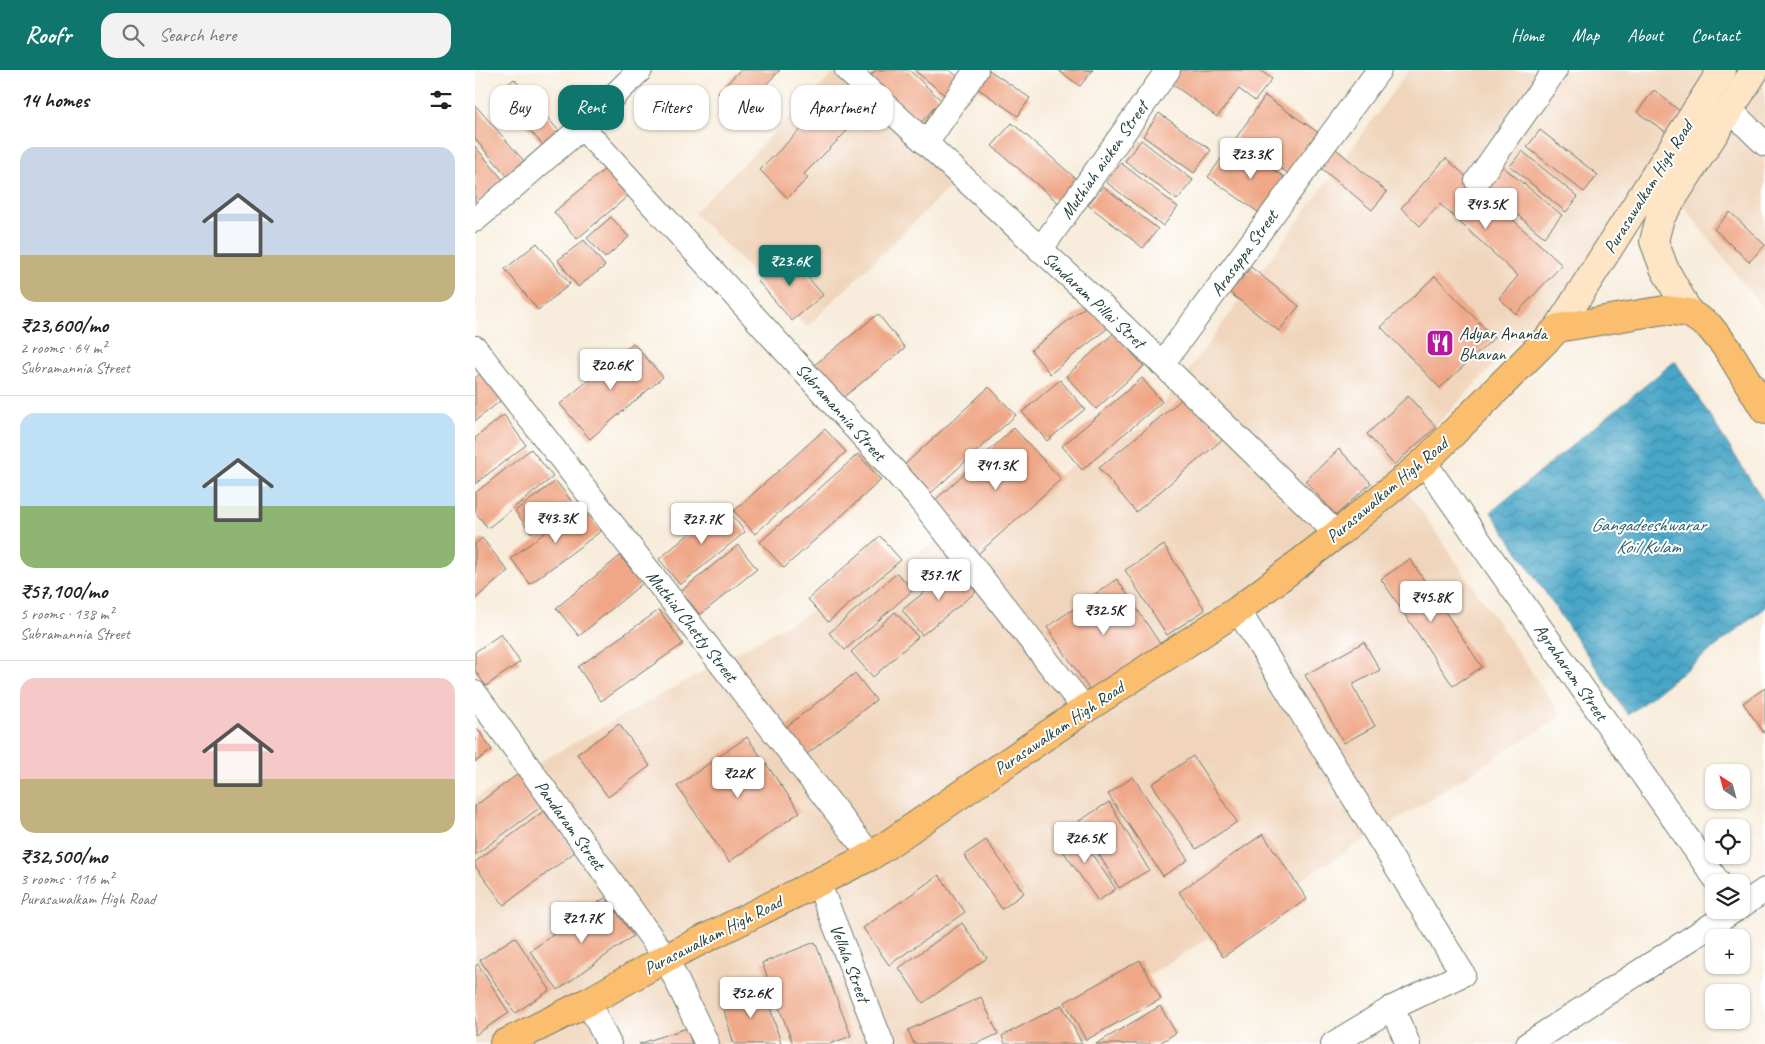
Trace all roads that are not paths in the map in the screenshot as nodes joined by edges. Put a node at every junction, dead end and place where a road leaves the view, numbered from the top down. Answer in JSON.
{"nodes":[{"id":1,"x":639,"y":70,"type":"edge"},
{"id":2,"x":847,"y":70,"type":"edge"},
{"id":3,"x":976,"y":70,"type":"edge"},
{"id":4,"x":1168,"y":70,"type":"edge"},
{"id":5,"x":1379,"y":70,"type":"edge"},
{"id":6,"x":1555,"y":70,"type":"edge"},
{"id":7,"x":1722,"y":70,"type":"edge"},
{"id":8,"x":1755,"y":70,"type":"edge"},
{"id":9,"x":624,"y":85,"type":"edge"},
{"id":10,"x":1729,"y":109,"type":"junction"},
{"id":11,"x":579,"y":130,"type":"edge"},
{"id":12,"x":585,"y":130,"type":"edge"},
{"id":13,"x":927,"y":142,"type":"junction"},
{"id":14,"x":1765,"y":144,"type":"edge"},
{"id":15,"x":1477,"y":180,"type":"dead end"},
{"id":16,"x":475,"y":220,"type":"edge"},
{"id":17,"x":1040,"y":250,"type":"junction"},
{"id":18,"x":1689,"y":313,"type":"junction"},
{"id":19,"x":1558,"y":328,"type":"junction"},
{"id":20,"x":475,"y":348,"type":"edge"},
{"id":21,"x":1162,"y":364,"type":"junction"},
{"id":22,"x":1765,"y":410,"type":"edge"},
{"id":23,"x":1424,"y":462,"type":"junction"},
{"id":24,"x":1337,"y":534,"type":"junction"},
{"id":25,"x":1238,"y":610,"type":"junction"},
{"id":26,"x":475,"y":693,"type":"edge"},
{"id":27,"x":1085,"y":710,"type":"junction"},
{"id":28,"x":871,"y":856,"type":"junction"},
{"id":29,"x":1712,"y":874,"type":"edge"},
{"id":30,"x":818,"y":882,"type":"junction"},
{"id":31,"x":1765,"y":890,"type":"edge"},
{"id":32,"x":1750,"y":900,"type":"edge"},
{"id":33,"x":1721,"y":919,"type":"edge"},
{"id":34,"x":666,"y":958,"type":"junction"},
{"id":35,"x":588,"y":1002,"type":"junction"},
{"id":36,"x":1392,"y":1008,"type":"junction"},
{"id":37,"x":504,"y":1044,"type":"edge"},
{"id":38,"x":609,"y":1044,"type":"edge"},
{"id":39,"x":707,"y":1044,"type":"edge"},
{"id":40,"x":882,"y":1044,"type":"edge"},
{"id":41,"x":1333,"y":1044,"type":"edge"},
{"id":42,"x":1408,"y":1044,"type":"edge"},
{"id":43,"x":1528,"y":1044,"type":"edge"}],
"edges":[{"from":1,"to":9,"type":"street"},
{"from":2,"to":13,"type":"street","name":"Sundaram Pillai Stret"},
{"from":3,"to":13,"type":"street"},
{"from":4,"to":17,"type":"street","name":"Muthiah aicken Street"},
{"from":5,"to":21,"type":"street","name":"Arasappa Street"},
{"from":6,"to":15,"type":"street"},
{"from":7,"to":19,"type":"main road","name":"Purasawalkam High Road"},
{"from":8,"to":10,"type":"main road","name":"Purasawalkam High Road"},
{"from":10,"to":14,"type":"street"},
{"from":10,"to":18,"type":"main road","name":"Purasawalkam High Road"},
{"from":11,"to":16,"type":"street"},
{"from":12,"to":27,"type":"street","name":"Subramannia Street"},
{"from":13,"to":17,"type":"street","name":"Sundaram Pillai Stret"},
{"from":17,"to":21,"type":"street","name":"Sundaram Pillai Stret"},
{"from":18,"to":19,"type":"main road"},
{"from":18,"to":22,"type":"main road","name":"Purasawalkam High Road"},
{"from":19,"to":23,"type":"main road","name":"Purasawalkam High Road"},
{"from":20,"to":28,"type":"street","name":"Muthial Chetty Street"},
{"from":21,"to":24,"type":"street","name":"Sundaram Pillai Stret"},
{"from":23,"to":24,"type":"main road","name":"Purasawalkam High Road"},
{"from":23,"to":29,"type":"street","name":"Agraharam Street"},
{"from":24,"to":25,"type":"main road","name":"Purasawalkam High Road"},
{"from":25,"to":27,"type":"main road","name":"Purasawalkam High Road"},
{"from":25,"to":36,"type":"street"},
{"from":26,"to":34,"type":"street","name":"Pandaram Street"},
{"from":27,"to":28,"type":"main road","name":"Purasawalkam High Road"},
{"from":28,"to":30,"type":"main road","name":"Purasawalkam High Road"},
{"from":30,"to":34,"type":"main road","name":"Purasawalkam High Road"},
{"from":30,"to":40,"type":"street","name":"Vellala Street"},
{"from":31,"to":32,"type":"street"},
{"from":33,"to":43,"type":"street"},
{"from":34,"to":35,"type":"main road","name":"Purasawalkam High Road"},
{"from":34,"to":39,"type":"street","name":"Pandaram Street"},
{"from":35,"to":37,"type":"main road","name":"Purasawalkam High Road"},
{"from":35,"to":38,"type":"street"},
{"from":36,"to":41,"type":"street"},
{"from":36,"to":42,"type":"street"}]}
